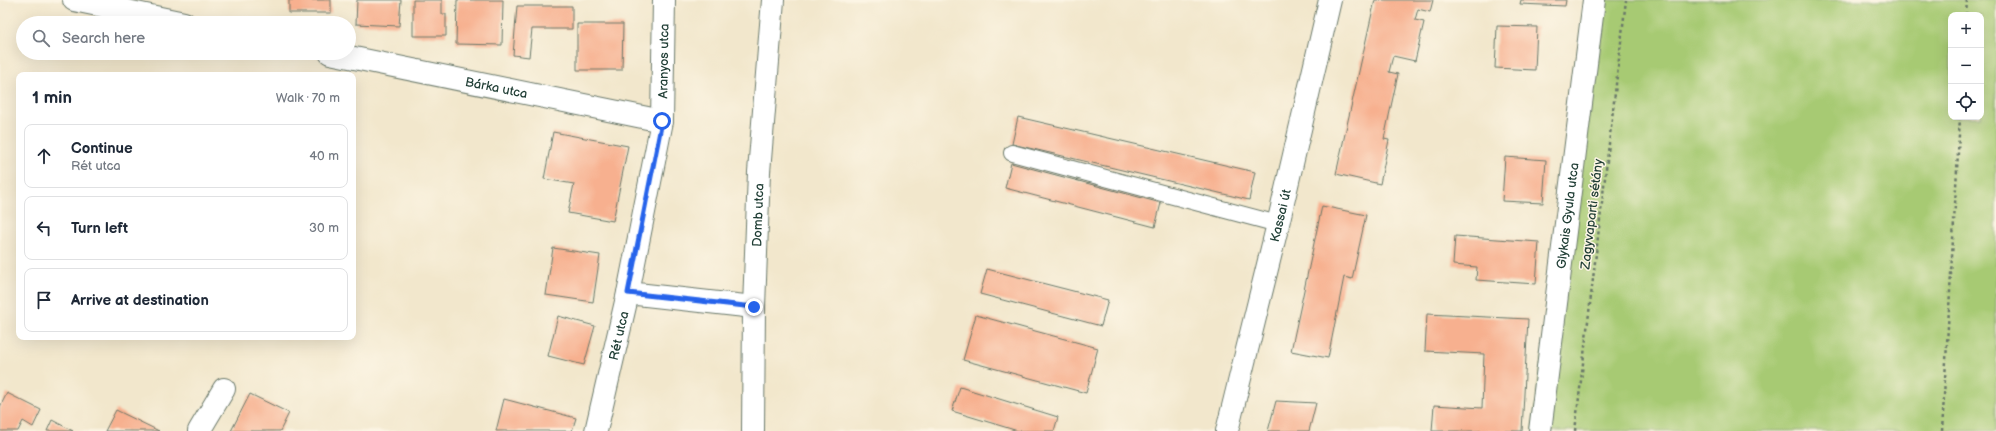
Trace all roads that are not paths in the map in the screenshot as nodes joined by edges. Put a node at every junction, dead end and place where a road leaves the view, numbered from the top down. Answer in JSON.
{"nodes":[{"id":1,"x":74,"y":0,"type":"edge"},
{"id":2,"x":664,"y":0,"type":"edge"},
{"id":3,"x":773,"y":0,"type":"edge"},
{"id":4,"x":1330,"y":0,"type":"edge"},
{"id":5,"x":1594,"y":0,"type":"edge"},
{"id":6,"x":151,"y":16,"type":"edge"},
{"id":7,"x":356,"y":58,"type":"edge"},
{"id":8,"x":662,"y":121,"type":"junction"},
{"id":9,"x":1012,"y":153,"type":"dead end"},
{"id":10,"x":1278,"y":224,"type":"junction"},
{"id":11,"x":628,"y":293,"type":"junction"},
{"id":12,"x":754,"y":307,"type":"junction"},
{"id":13,"x":224,"y":388,"type":"dead end"},
{"id":14,"x":199,"y":431,"type":"edge"},
{"id":15,"x":596,"y":431,"type":"edge"},
{"id":16,"x":753,"y":431,"type":"edge"},
{"id":17,"x":1227,"y":431,"type":"edge"},
{"id":18,"x":1540,"y":431,"type":"edge"}],
"edges":[{"from":1,"to":6,"type":"street"},
{"from":2,"to":8,"type":"street","name":"Aranyos utca"},
{"from":3,"to":12,"type":"street","name":"Domb utca"},
{"from":4,"to":10,"type":"street","name":"Kassai út"},
{"from":5,"to":18,"type":"street","name":"Glykais Gyula utca"},
{"from":7,"to":8,"type":"street","name":"Bárka utca"},
{"from":8,"to":11,"type":"street","name":"Rét utca"},
{"from":9,"to":10,"type":"lane"},
{"from":10,"to":17,"type":"street","name":"Kassai út"},
{"from":11,"to":12,"type":"street"},
{"from":11,"to":15,"type":"street","name":"Rét utca"},
{"from":12,"to":16,"type":"street","name":"Domb utca"},
{"from":13,"to":14,"type":"street"}]}
